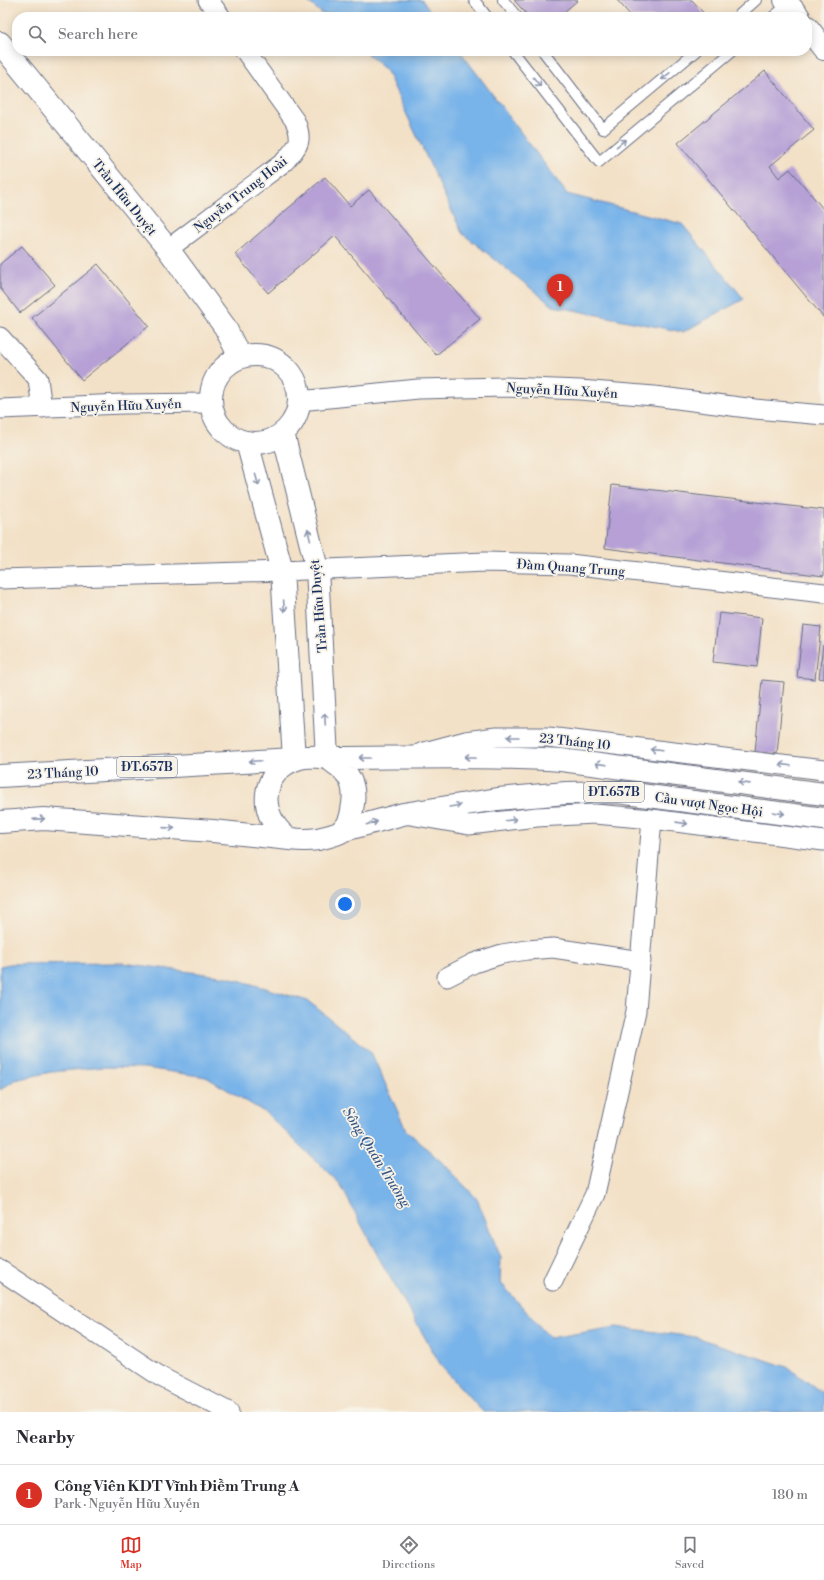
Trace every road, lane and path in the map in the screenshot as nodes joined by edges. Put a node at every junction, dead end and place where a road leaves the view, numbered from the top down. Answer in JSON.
{"nodes":[{"id":1,"x":208,"y":0,"type":"edge"},
{"id":2,"x":474,"y":0,"type":"edge"},
{"id":3,"x":504,"y":0,"type":"edge"},
{"id":4,"x":756,"y":0,"type":"edge"},
{"id":5,"x":216,"y":12,"type":"edge"},
{"id":6,"x":483,"y":12,"type":"edge"},
{"id":7,"x":513,"y":12,"type":"edge"},
{"id":8,"x":743,"y":12,"type":"edge"},
{"id":9,"x":812,"y":33,"type":"edge"},
{"id":10,"x":0,"y":43,"type":"edge"},
{"id":11,"x":824,"y":49,"type":"edge"},
{"id":12,"x":249,"y":56,"type":"edge"},
{"id":13,"x":517,"y":56,"type":"edge"},
{"id":14,"x":547,"y":56,"type":"edge"},
{"id":15,"x":690,"y":56,"type":"edge"},
{"id":16,"x":726,"y":56,"type":"edge"},
{"id":17,"x":168,"y":249,"type":"junction"},
{"id":18,"x":0,"y":337,"type":"edge"},
{"id":19,"x":240,"y":357,"type":"junction"},
{"id":20,"x":299,"y":401,"type":"junction"},
{"id":21,"x":210,"y":403,"type":"junction"},
{"id":22,"x":42,"y":408,"type":"junction"},
{"id":23,"x":0,"y":410,"type":"edge"},
{"id":24,"x":824,"y":415,"type":"edge"},
{"id":25,"x":283,"y":433,"type":"junction"},
{"id":26,"x":247,"y":442,"type":"junction"},
{"id":27,"x":317,"y":569,"type":"junction"},
{"id":28,"x":282,"y":571,"type":"junction"},
{"id":29,"x":0,"y":579,"type":"edge"},
{"id":30,"x":824,"y":593,"type":"edge"},
{"id":31,"x":328,"y":758,"type":"junction"},
{"id":32,"x":402,"y":758,"type":"junction"},
{"id":33,"x":294,"y":759,"type":"junction"},
{"id":34,"x":824,"y":770,"type":"edge"},
{"id":35,"x":0,"y":776,"type":"edge"},
{"id":36,"x":824,"y":794,"type":"edge"},
{"id":37,"x":403,"y":814,"type":"junction"},
{"id":38,"x":652,"y":819,"type":"junction"},
{"id":39,"x":824,"y":819,"type":"edge"},
{"id":40,"x":0,"y":822,"type":"edge"},
{"id":41,"x":341,"y":832,"type":"junction"},
{"id":42,"x":290,"y":839,"type":"junction"},
{"id":43,"x":824,"y":842,"type":"edge"},
{"id":44,"x":641,"y":961,"type":"junction"},
{"id":45,"x":447,"y":977,"type":"dead end"},
{"id":46,"x":0,"y":1270,"type":"edge"},
{"id":47,"x":553,"y":1281,"type":"dead end"},
{"id":48,"x":229,"y":1412,"type":"edge"}],
"edges":[{"from":1,"to":5,"type":"street"},
{"from":2,"to":6,"type":"lane"},
{"from":3,"to":7,"type":"lane"},
{"from":4,"to":8,"type":"lane"},
{"from":9,"to":11,"type":"main road"},
{"from":10,"to":17,"type":"main road","name":"Trần Hữu Duyệt"},
{"from":12,"to":17,"type":"street","name":"Nguyễn Trung Hoài"},
{"from":13,"to":16,"type":"lane","one_way":true},
{"from":15,"to":14,"type":"lane","one_way":true},
{"from":17,"to":19,"type":"main road","name":"Trần Hữu Duyệt"},
{"from":18,"to":22,"type":"street"},
{"from":19,"to":20,"type":"main road"},
{"from":19,"to":21,"type":"main road"},
{"from":20,"to":24,"type":"street","name":"Nguyễn Hữu Xuyến"},
{"from":20,"to":25,"type":"main road"},
{"from":21,"to":22,"type":"street","name":"Nguyễn Hữu Xuyến"},
{"from":21,"to":26,"type":"main road"},
{"from":22,"to":23,"type":"street","name":"Nguyễn Hữu Xuyến"},
{"from":25,"to":26,"type":"main road"},
{"from":27,"to":25,"type":"main road","name":"Trần Hữu Duyệt","one_way":true},
{"from":26,"to":28,"type":"main road","one_way":true},
{"from":27,"to":28,"type":"street","name":"Đàm Quang Trung"},
{"from":27,"to":30,"type":"street","name":"Đàm Quang Trung"},
{"from":31,"to":27,"type":"main road","name":"Trần Hữu Duyệt","one_way":true},
{"from":28,"to":29,"type":"street","name":"Đàm Quang Trung"},
{"from":28,"to":33,"type":"main road","one_way":true},
{"from":32,"to":31,"type":"main road","name":"23 Tháng 10","number":"ĐT.657B","one_way":true},
{"from":31,"to":33,"type":"main road","number":"ĐT.657B"},
{"from":31,"to":41,"type":"main road"},
{"from":34,"to":32,"type":"street","name":"23 Tháng 10","one_way":true},
{"from":36,"to":32,"type":"main road","name":"Cầu vượt Ngọc Hội","number":"ĐT.657B","one_way":true},
{"from":33,"to":35,"type":"main road","name":"23 Tháng 10","number":"ĐT.657B","one_way":true},
{"from":33,"to":42,"type":"main road"},
{"from":37,"to":38,"type":"street","one_way":true},
{"from":37,"to":39,"type":"main road","name":"Cầu vượt Ngọc Hội","number":"ĐT.657B","one_way":true},
{"from":41,"to":37,"type":"main road","number":"ĐT.657B","one_way":true},
{"from":38,"to":43,"type":"street","one_way":true},
{"from":38,"to":44,"type":"street"},
{"from":40,"to":42,"type":"main road","number":"ĐT.657B","one_way":true},
{"from":41,"to":42,"type":"main road","number":"ĐT.657B"},
{"from":44,"to":45,"type":"street"},
{"from":44,"to":47,"type":"street"},
{"from":46,"to":48,"type":"street"}]}
